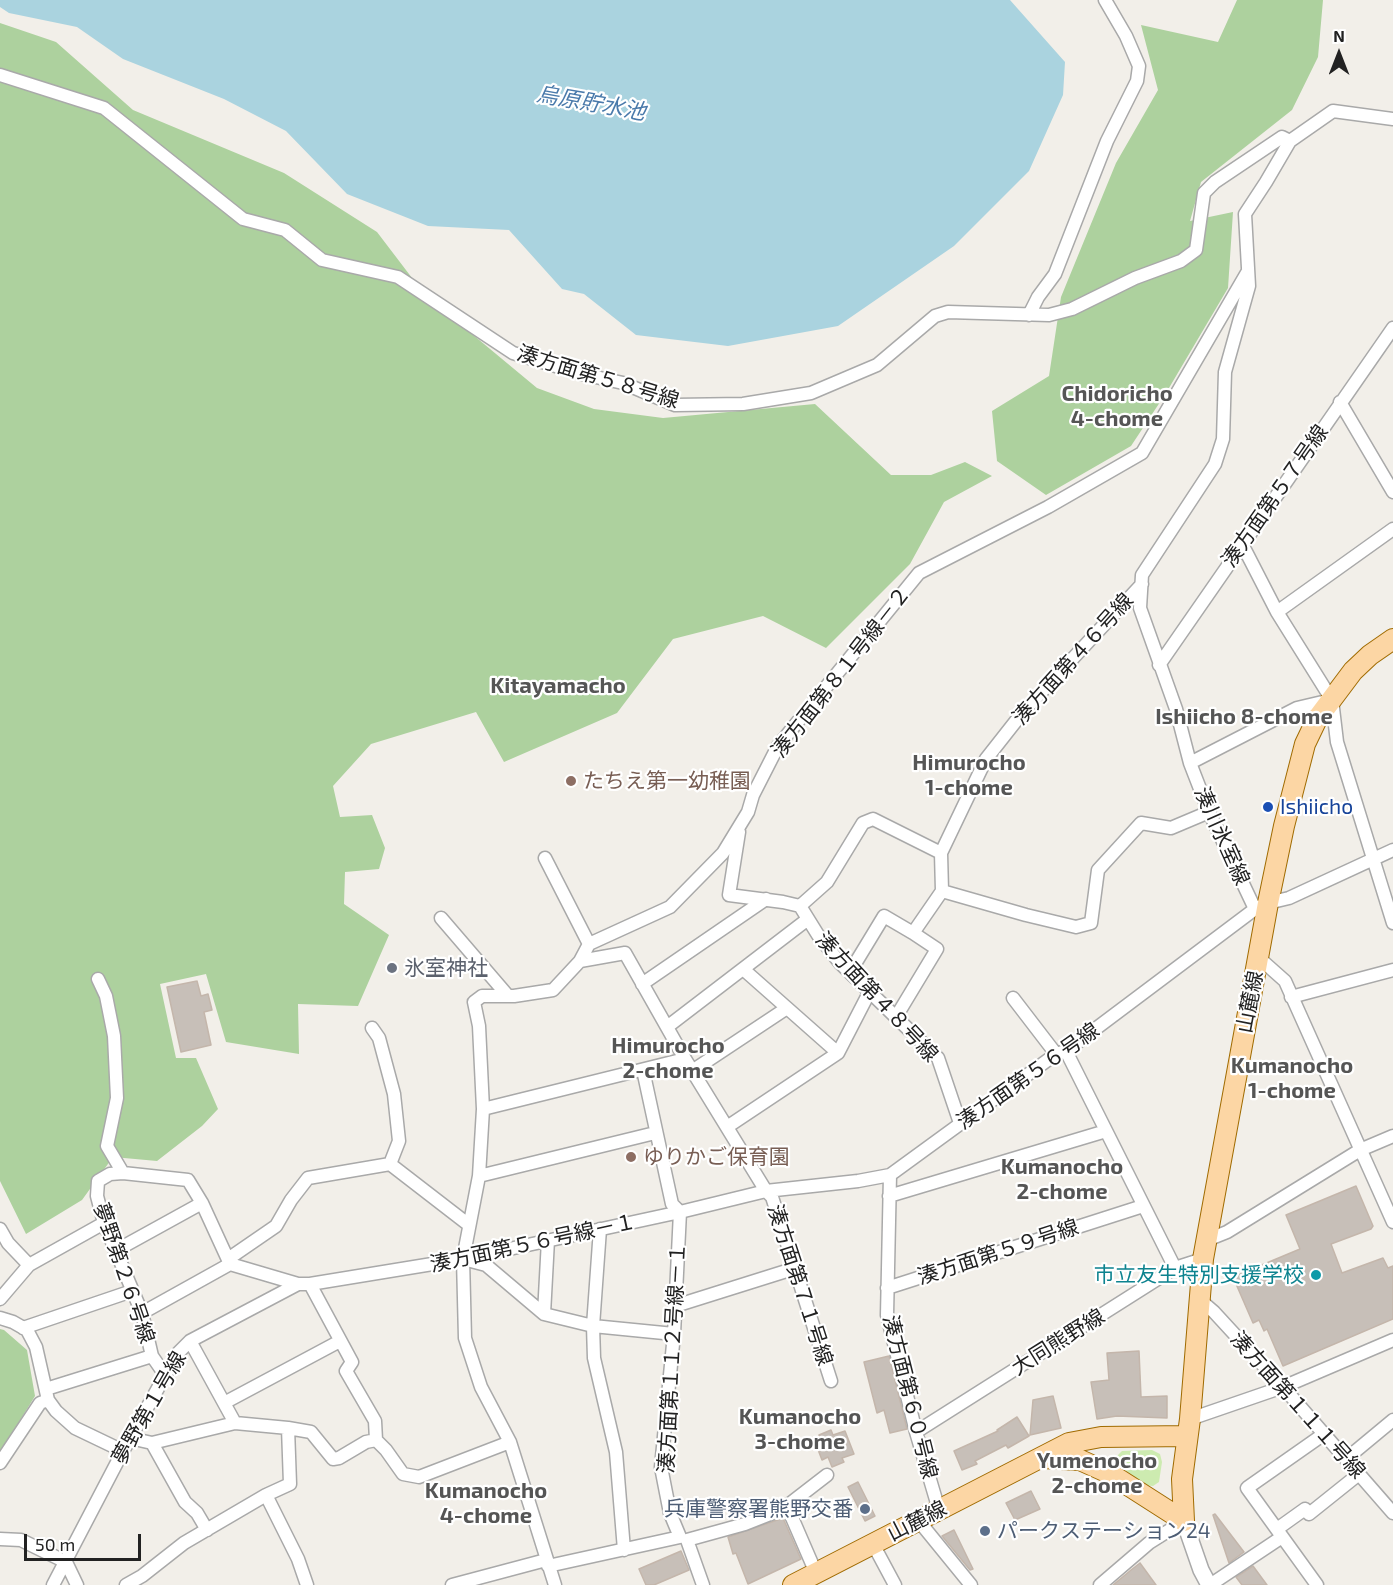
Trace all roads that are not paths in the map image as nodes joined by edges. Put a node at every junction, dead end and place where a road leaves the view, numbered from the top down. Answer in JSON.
{"nodes":[{"id":1,"x":1105,"y":0,"type":"edge"},
{"id":2,"x":0,"y":75,"type":"edge"},
{"id":3,"x":1393,"y":119,"type":"edge"},
{"id":4,"x":1290,"y":141,"type":"junction"},
{"id":5,"x":1248,"y":271,"type":"junction"},
{"id":6,"x":1029,"y":315,"type":"junction"},
{"id":7,"x":1393,"y":328,"type":"edge"},
{"id":8,"x":1340,"y":402,"type":"junction"},
{"id":9,"x":1393,"y":492,"type":"edge"},
{"id":10,"x":1393,"y":529,"type":"edge"},
{"id":11,"x":1242,"y":544,"type":"junction"},
{"id":12,"x":1142,"y":584,"type":"junction"},
{"id":13,"x":1276,"y":612,"type":"junction"},
{"id":14,"x":1393,"y":639,"type":"edge"},
{"id":15,"x":1159,"y":665,"type":"junction"},
{"id":16,"x":1332,"y":700,"type":"junction"},
{"id":17,"x":1190,"y":763,"type":"junction"},
{"id":18,"x":1209,"y":812,"type":"junction"},
{"id":19,"x":740,"y":825,"type":"junction"},
{"id":20,"x":1393,"y":850,"type":"edge"},
{"id":21,"x":940,"y":853,"type":"junction"},
{"id":22,"x":545,"y":858,"type":"dead end"},
{"id":23,"x":1373,"y":859,"type":"junction"},
{"id":24,"x":942,"y":891,"type":"junction"},
{"id":25,"x":766,"y":899,"type":"junction"},
{"id":26,"x":800,"y":906,"type":"junction"},
{"id":27,"x":1262,"y":906,"type":"junction"},
{"id":28,"x":441,"y":918,"type":"dead end"},
{"id":29,"x":808,"y":919,"type":"junction"},
{"id":30,"x":1393,"y":923,"type":"edge"},
{"id":31,"x":913,"y":933,"type":"junction"},
{"id":32,"x":589,"y":944,"type":"junction"},
{"id":33,"x":1258,"y":957,"type":"junction"},
{"id":34,"x":580,"y":961,"type":"junction"},
{"id":35,"x":743,"y":969,"type":"junction"},
{"id":36,"x":1393,"y":970,"type":"edge"},
{"id":37,"x":850,"y":972,"type":"junction"},
{"id":38,"x":98,"y":979,"type":"dead end"},
{"id":39,"x":642,"y":984,"type":"junction"},
{"id":40,"x":870,"y":991,"type":"junction"},
{"id":41,"x":508,"y":996,"type":"junction"},
{"id":42,"x":1291,"y":997,"type":"junction"},
{"id":43,"x":1013,"y":998,"type":"dead end"},
{"id":44,"x":787,"y":1008,"type":"junction"},
{"id":45,"x":896,"y":1017,"type":"junction"},
{"id":46,"x":667,"y":1027,"type":"junction"},
{"id":47,"x":372,"y":1028,"type":"dead end"},
{"id":48,"x":838,"y":1053,"type":"junction"},
{"id":49,"x":1061,"y":1053,"type":"junction"},
{"id":50,"x":685,"y":1059,"type":"junction"},
{"id":51,"x":643,"y":1070,"type":"junction"},
{"id":52,"x":692,"y":1071,"type":"junction"},
{"id":53,"x":483,"y":1108,"type":"junction"},
{"id":54,"x":960,"y":1123,"type":"junction"},
{"id":55,"x":726,"y":1127,"type":"junction"},
{"id":56,"x":1106,"y":1131,"type":"junction"},
{"id":57,"x":655,"y":1133,"type":"junction"},
{"id":58,"x":1393,"y":1136,"type":"edge"},
{"id":59,"x":1360,"y":1150,"type":"junction"},
{"id":60,"x":390,"y":1164,"type":"junction"},
{"id":61,"x":123,"y":1173,"type":"junction"},
{"id":62,"x":890,"y":1175,"type":"junction"},
{"id":63,"x":478,"y":1176,"type":"junction"},
{"id":64,"x":766,"y":1191,"type":"junction"},
{"id":65,"x":889,"y":1196,"type":"junction"},
{"id":66,"x":202,"y":1203,"type":"junction"},
{"id":67,"x":1143,"y":1206,"type":"junction"},
{"id":68,"x":680,"y":1212,"type":"junction"},
{"id":69,"x":1393,"y":1222,"type":"edge"},
{"id":70,"x":104,"y":1223,"type":"junction"},
{"id":71,"x":469,"y":1225,"type":"junction"},
{"id":72,"x":0,"y":1229,"type":"edge"},
{"id":73,"x":600,"y":1229,"type":"junction"},
{"id":74,"x":548,"y":1240,"type":"junction"},
{"id":75,"x":1207,"y":1240,"type":"junction"},
{"id":76,"x":115,"y":1251,"type":"junction"},
{"id":77,"x":463,"y":1259,"type":"junction"},
{"id":78,"x":1203,"y":1259,"type":"junction"},
{"id":79,"x":229,"y":1262,"type":"junction"},
{"id":80,"x":29,"y":1265,"type":"junction"},
{"id":81,"x":796,"y":1268,"type":"junction"},
{"id":82,"x":1175,"y":1268,"type":"junction"},
{"id":83,"x":304,"y":1284,"type":"junction"},
{"id":84,"x":887,"y":1287,"type":"junction"},
{"id":85,"x":132,"y":1291,"type":"junction"},
{"id":86,"x":0,"y":1299,"type":"edge"},
{"id":87,"x":1200,"y":1300,"type":"junction"},
{"id":88,"x":675,"y":1306,"type":"junction"},
{"id":89,"x":142,"y":1313,"type":"junction"},
{"id":90,"x":544,"y":1314,"type":"junction"},
{"id":91,"x":0,"y":1318,"type":"edge"},
{"id":92,"x":593,"y":1326,"type":"junction"},
{"id":93,"x":23,"y":1328,"type":"junction"},
{"id":94,"x":674,"y":1334,"type":"junction"},
{"id":95,"x":1393,"y":1340,"type":"edge"},
{"id":96,"x":190,"y":1341,"type":"junction"},
{"id":97,"x":340,"y":1341,"type":"junction"},
{"id":98,"x":152,"y":1356,"type":"junction"},
{"id":99,"x":167,"y":1372,"type":"junction"},
{"id":100,"x":831,"y":1381,"type":"dead end"},
{"id":101,"x":1283,"y":1387,"type":"junction"},
{"id":102,"x":47,"y":1394,"type":"junction"},
{"id":103,"x":224,"y":1403,"type":"junction"},
{"id":104,"x":1393,"y":1420,"type":"edge"},
{"id":105,"x":235,"y":1423,"type":"junction"},
{"id":106,"x":1188,"y":1427,"type":"junction"},
{"id":107,"x":288,"y":1428,"type":"junction"},
{"id":108,"x":916,"y":1432,"type":"junction"},
{"id":109,"x":1324,"y":1434,"type":"junction"},
{"id":110,"x":130,"y":1438,"type":"junction"},
{"id":111,"x":376,"y":1440,"type":"junction"},
{"id":112,"x":510,"y":1442,"type":"junction"},
{"id":113,"x":152,"y":1443,"type":"junction"},
{"id":114,"x":123,"y":1451,"type":"junction"},
{"id":115,"x":1040,"y":1458,"type":"junction"},
{"id":116,"x":1346,"y":1459,"type":"junction"},
{"id":117,"x":0,"y":1463,"type":"edge"},
{"id":118,"x":1359,"y":1474,"type":"junction"},
{"id":119,"x":827,"y":1475,"type":"dead end"},
{"id":120,"x":266,"y":1495,"type":"junction"},
{"id":121,"x":787,"y":1506,"type":"junction"},
{"id":122,"x":939,"y":1510,"type":"junction"},
{"id":123,"x":1393,"y":1513,"type":"edge"},
{"id":124,"x":918,"y":1520,"type":"junction"},
{"id":125,"x":1184,"y":1521,"type":"junction"},
{"id":126,"x":207,"y":1530,"type":"junction"},
{"id":127,"x":1280,"y":1533,"type":"junction"},
{"id":128,"x":0,"y":1539,"type":"edge"},
{"id":129,"x":684,"y":1539,"type":"junction"},
{"id":130,"x":873,"y":1544,"type":"junction"},
{"id":131,"x":624,"y":1550,"type":"junction"},
{"id":132,"x":66,"y":1562,"type":"junction"},
{"id":133,"x":547,"y":1563,"type":"junction"},
{"id":134,"x":816,"y":1573,"type":"junction"},
{"id":135,"x":53,"y":1585,"type":"edge"},
{"id":136,"x":77,"y":1585,"type":"edge"},
{"id":137,"x":126,"y":1585,"type":"edge"},
{"id":138,"x":308,"y":1585,"type":"edge"},
{"id":139,"x":452,"y":1585,"type":"edge"},
{"id":140,"x":555,"y":1585,"type":"edge"},
{"id":141,"x":703,"y":1585,"type":"edge"},
{"id":142,"x":794,"y":1585,"type":"edge"},
{"id":143,"x":896,"y":1585,"type":"edge"},
{"id":144,"x":971,"y":1585,"type":"edge"},
{"id":145,"x":1100,"y":1585,"type":"edge"},
{"id":146,"x":1209,"y":1585,"type":"edge"},
{"id":147,"x":1317,"y":1585,"type":"edge"}],
"edges":[{"from":1,"to":6,"type":"street"},
{"from":2,"to":6,"type":"street","name":"湊方面第５８号線"},
{"from":3,"to":4,"type":"street"},
{"from":4,"to":5,"type":"street"},
{"from":4,"to":6,"type":"street","name":"湊方面第５８号線"},
{"from":5,"to":12,"type":"street"},
{"from":5,"to":19,"type":"street","name":"湊方面第８１号線－２"},
{"from":7,"to":8,"type":"street","name":"湊方面第５７号線"},
{"from":8,"to":9,"type":"street"},
{"from":8,"to":11,"type":"street","name":"湊方面第５７号線"},
{"from":10,"to":13,"type":"street"},
{"from":11,"to":13,"type":"street"},
{"from":11,"to":15,"type":"street","name":"湊方面第５７号線"},
{"from":12,"to":15,"type":"street"},
{"from":12,"to":21,"type":"street","name":"湊方面第４６号線"},
{"from":13,"to":16,"type":"street"},
{"from":14,"to":16,"type":"main road","name":"山麓線"},
{"from":15,"to":17,"type":"street"},
{"from":16,"to":17,"type":"street"},
{"from":16,"to":23,"type":"street"},
{"from":16,"to":27,"type":"main road","name":"山麓線"},
{"from":17,"to":18,"type":"street","name":"湊川氷室線"},
{"from":18,"to":24,"type":"street"},
{"from":18,"to":27,"type":"street","name":"湊川氷室線"},
{"from":19,"to":25,"type":"street"},
{"from":19,"to":32,"type":"street","name":"湊方面第８１号線－２"},
{"from":20,"to":23,"type":"street"},
{"from":21,"to":24,"type":"street","name":"湊方面第４６号線"},
{"from":21,"to":26,"type":"street"},
{"from":22,"to":32,"type":"street"},
{"from":23,"to":27,"type":"street"},
{"from":23,"to":30,"type":"street"},
{"from":24,"to":31,"type":"street"},
{"from":25,"to":26,"type":"street"},
{"from":25,"to":39,"type":"street"},
{"from":26,"to":29,"type":"street","name":"湊方面第４８号線"},
{"from":27,"to":33,"type":"main road","name":"山麓線"},
{"from":27,"to":49,"type":"street","name":"湊方面第５６号線"},
{"from":28,"to":41,"type":"street"},
{"from":29,"to":35,"type":"street"},
{"from":29,"to":37,"type":"street","name":"湊方面第４８号線"},
{"from":31,"to":37,"type":"street"},
{"from":31,"to":45,"type":"street"},
{"from":32,"to":34,"type":"street"},
{"from":33,"to":42,"type":"street"},
{"from":33,"to":75,"type":"main road","name":"山麓線"},
{"from":34,"to":39,"type":"street","name":"湊方面第７１号線"},
{"from":34,"to":41,"type":"street"},
{"from":35,"to":44,"type":"street"},
{"from":35,"to":46,"type":"street"},
{"from":36,"to":42,"type":"street"},
{"from":37,"to":40,"type":"street","name":"湊方面第４８号線"},
{"from":38,"to":61,"type":"street"},
{"from":39,"to":46,"type":"street","name":"湊方面第７１号線"},
{"from":40,"to":45,"type":"street","name":"湊方面第４８号線"},
{"from":40,"to":48,"type":"street"},
{"from":41,"to":53,"type":"street"},
{"from":42,"to":59,"type":"street"},
{"from":43,"to":49,"type":"street"},
{"from":44,"to":48,"type":"street"},
{"from":44,"to":52,"type":"street"},
{"from":45,"to":54,"type":"street","name":"湊方面第４８号線"},
{"from":46,"to":50,"type":"street","name":"湊方面第７１号線"},
{"from":47,"to":60,"type":"street"},
{"from":48,"to":55,"type":"street"},
{"from":49,"to":54,"type":"street","name":"湊方面第５６号線"},
{"from":49,"to":56,"type":"street"},
{"from":50,"to":51,"type":"street"},
{"from":50,"to":52,"type":"street","name":"湊方面第７１号線"},
{"from":51,"to":53,"type":"street"},
{"from":51,"to":57,"type":"street"},
{"from":52,"to":55,"type":"street","name":"湊方面第７１号線"},
{"from":53,"to":63,"type":"street"},
{"from":54,"to":62,"type":"street","name":"湊方面第５６号線"},
{"from":55,"to":64,"type":"street","name":"湊方面第７１号線"},
{"from":56,"to":65,"type":"street"},
{"from":56,"to":67,"type":"street"},
{"from":57,"to":63,"type":"street"},
{"from":57,"to":68,"type":"street"},
{"from":58,"to":59,"type":"street"},
{"from":59,"to":69,"type":"street"},
{"from":59,"to":75,"type":"street"},
{"from":60,"to":71,"type":"street"},
{"from":60,"to":79,"type":"street"},
{"from":61,"to":66,"type":"street"},
{"from":61,"to":70,"type":"street","name":"夢野第２６号線"},
{"from":62,"to":64,"type":"street","name":"湊方面第５６号線"},
{"from":62,"to":65,"type":"street","name":"湊方面第６０号線"},
{"from":63,"to":71,"type":"street"},
{"from":64,"to":68,"type":"street","name":"湊方面第５６号線－１"},
{"from":64,"to":81,"type":"street","name":"湊方面第７１号線"},
{"from":65,"to":84,"type":"street","name":"湊方面第６０号線"},
{"from":66,"to":76,"type":"street"},
{"from":66,"to":79,"type":"street"},
{"from":67,"to":82,"type":"street"},
{"from":67,"to":84,"type":"street","name":"湊方面第５９号線"},
{"from":68,"to":73,"type":"street","name":"湊方面第５６号線－１"},
{"from":68,"to":88,"type":"street","name":"湊方面第１１２号線－１"},
{"from":70,"to":76,"type":"street","name":"夢野第２６号線"},
{"from":70,"to":80,"type":"street"},
{"from":71,"to":77,"type":"street"},
{"from":72,"to":80,"type":"street"},
{"from":73,"to":74,"type":"street","name":"湊方面第５６号線－１"},
{"from":73,"to":92,"type":"street"},
{"from":74,"to":77,"type":"street","name":"湊方面第５６号線－１"},
{"from":74,"to":90,"type":"street"},
{"from":75,"to":78,"type":"main road","name":"山麓線"},
{"from":76,"to":85,"type":"street","name":"夢野第２６号線"},
{"from":77,"to":83,"type":"street","name":"湊方面第５６号線－１"},
{"from":77,"to":90,"type":"street"},
{"from":77,"to":112,"type":"street"},
{"from":78,"to":82,"type":"street","name":"大同熊野線"},
{"from":78,"to":87,"type":"main road","name":"山麓線"},
{"from":79,"to":83,"type":"street"},
{"from":79,"to":89,"type":"street"},
{"from":80,"to":86,"type":"street"},
{"from":81,"to":88,"type":"street"},
{"from":81,"to":100,"type":"street","name":"湊方面第７１号線"},
{"from":82,"to":108,"type":"street","name":"大同熊野線"},
{"from":83,"to":96,"type":"street","name":"夢野第１号線"},
{"from":83,"to":97,"type":"street"},
{"from":84,"to":108,"type":"street","name":"湊方面第６０号線"},
{"from":85,"to":89,"type":"street","name":"夢野第２６号線"},
{"from":85,"to":93,"type":"street"},
{"from":87,"to":101,"type":"street","name":"湊方面第１１１号線"},
{"from":87,"to":106,"type":"main road","name":"山麓線"},
{"from":88,"to":94,"type":"street","name":"湊方面第１１２号線－１"},
{"from":89,"to":98,"type":"street","name":"夢野第２６号線"},
{"from":90,"to":92,"type":"street"},
{"from":91,"to":93,"type":"street"},
{"from":92,"to":94,"type":"street"},
{"from":92,"to":131,"type":"street"},
{"from":93,"to":102,"type":"street"},
{"from":94,"to":129,"type":"street","name":"湊方面第１１２号線－１"},
{"from":95,"to":101,"type":"street"},
{"from":96,"to":99,"type":"street","name":"夢野第１号線"},
{"from":96,"to":103,"type":"street"},
{"from":97,"to":103,"type":"street"},
{"from":97,"to":111,"type":"street"},
{"from":98,"to":99,"type":"street","name":"夢野第２６号線"},
{"from":98,"to":102,"type":"street"},
{"from":99,"to":110,"type":"street","name":"夢野第１号線"},
{"from":101,"to":106,"type":"street"},
{"from":101,"to":109,"type":"street","name":"湊方面第１１１号線"},
{"from":102,"to":114,"type":"street"},
{"from":102,"to":117,"type":"street"},
{"from":103,"to":105,"type":"street"},
{"from":104,"to":116,"type":"street"},
{"from":105,"to":107,"type":"street"},
{"from":105,"to":113,"type":"street"},
{"from":106,"to":115,"type":"main road","name":"山麓線"},
{"from":106,"to":125,"type":"main road","name":"山麓線"},
{"from":107,"to":111,"type":"street"},
{"from":107,"to":120,"type":"street"},
{"from":108,"to":122,"type":"street","name":"湊方面第６０号線"},
{"from":109,"to":116,"type":"street","name":"湊方面第１１１号線"},
{"from":109,"to":127,"type":"street"},
{"from":110,"to":113,"type":"street"},
{"from":110,"to":114,"type":"street","name":"夢野第１号線"},
{"from":111,"to":112,"type":"street"},
{"from":112,"to":133,"type":"street"},
{"from":113,"to":126,"type":"street"},
{"from":114,"to":132,"type":"street","name":"夢野第１号線"},
{"from":115,"to":122,"type":"main road","name":"山麓線"},
{"from":115,"to":125,"type":"main road"},
{"from":116,"to":118,"type":"street","name":"湊方面第１１１号線"},
{"from":118,"to":123,"type":"street","name":"湊方面第１１１号線"},
{"from":118,"to":127,"type":"street"},
{"from":119,"to":121,"type":"street"},
{"from":120,"to":126,"type":"street"},
{"from":120,"to":138,"type":"street"},
{"from":121,"to":129,"type":"street"},
{"from":121,"to":134,"type":"street"},
{"from":122,"to":124,"type":"main road","name":"山麓線"},
{"from":124,"to":130,"type":"main road","name":"山麓線"},
{"from":124,"to":144,"type":"street"},
{"from":125,"to":145,"type":"street"},
{"from":125,"to":146,"type":"street"},
{"from":126,"to":137,"type":"street"},
{"from":127,"to":146,"type":"street"},
{"from":127,"to":147,"type":"street"},
{"from":128,"to":132,"type":"street"},
{"from":129,"to":131,"type":"street"},
{"from":129,"to":141,"type":"street","name":"湊方面第１１２号線－１"},
{"from":130,"to":134,"type":"main road","name":"山麓線"},
{"from":130,"to":143,"type":"street"},
{"from":131,"to":133,"type":"street"},
{"from":132,"to":135,"type":"street","name":"夢野第１号線"},
{"from":132,"to":136,"type":"street"},
{"from":133,"to":139,"type":"street"},
{"from":133,"to":140,"type":"street"},
{"from":134,"to":142,"type":"main road","name":"山麓線"}]}
